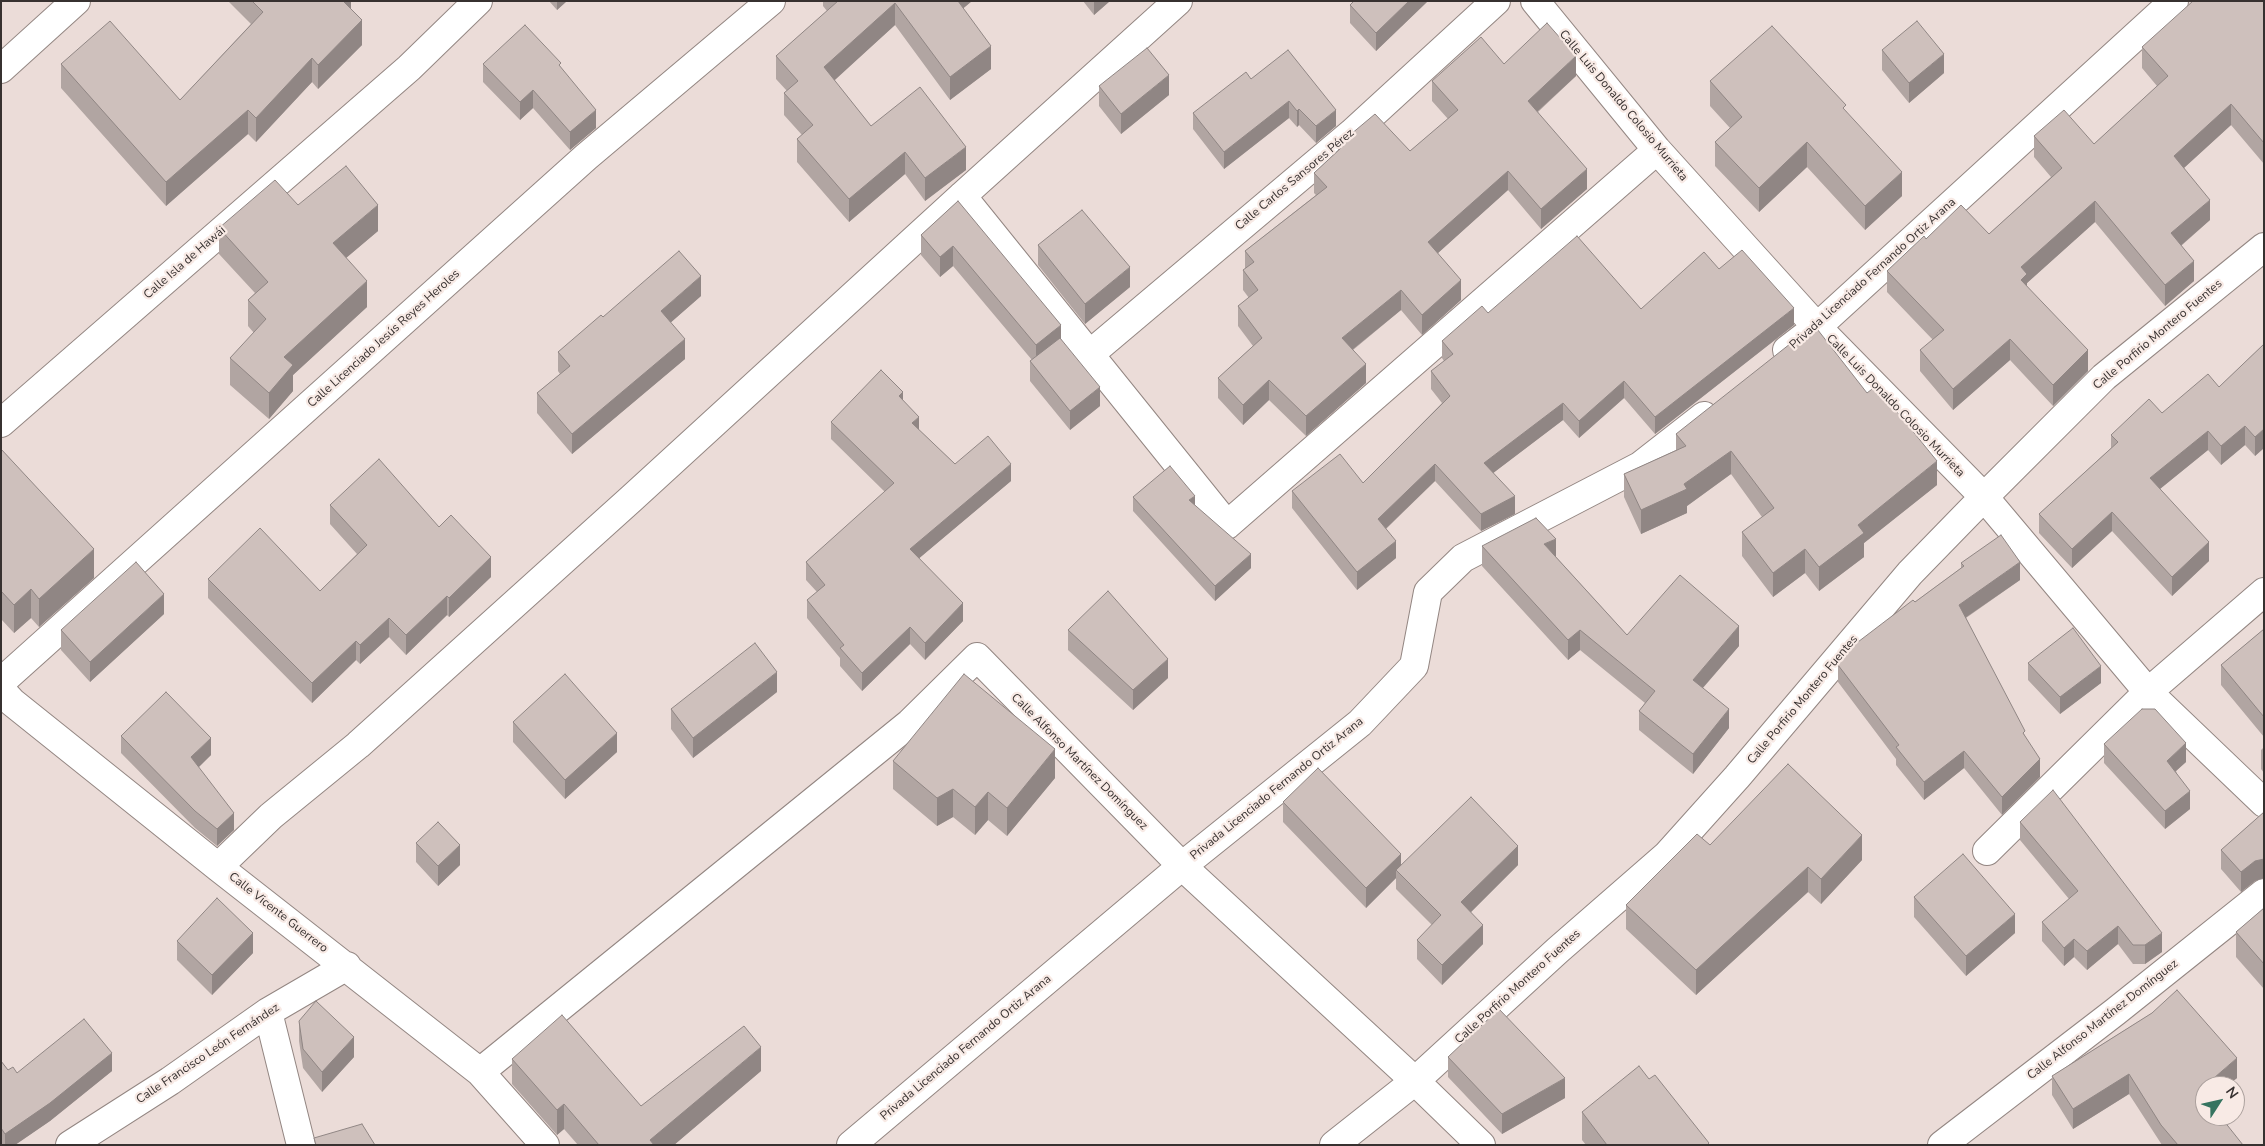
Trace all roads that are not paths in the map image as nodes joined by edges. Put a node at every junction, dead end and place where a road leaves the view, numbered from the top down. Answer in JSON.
{"nodes":[{"id":1,"x":76,"y":1,"type":"edge"},
{"id":2,"x":478,"y":1,"type":"edge"},
{"id":3,"x":771,"y":1,"type":"edge"},
{"id":4,"x":1178,"y":1,"type":"edge"},
{"id":5,"x":1496,"y":1,"type":"edge"},
{"id":6,"x":1535,"y":1,"type":"edge"},
{"id":7,"x":2174,"y":1,"type":"edge"},
{"id":8,"x":1,"y":69,"type":"edge"},
{"id":9,"x":1657,"y":150,"type":"junction"},
{"id":10,"x":962,"y":196,"type":"junction"},
{"id":11,"x":2264,"y":247,"type":"edge"},
{"id":12,"x":1817,"y":327,"type":"junction"},
{"id":13,"x":1090,"y":354,"type":"junction"},
{"id":14,"x":1771,"y":363,"type":"edge"},
{"id":15,"x":1725,"y":400,"type":"edge"},
{"id":16,"x":1,"y":423,"type":"edge"},
{"id":17,"x":1984,"y":497,"type":"junction"},
{"id":18,"x":2264,"y":592,"type":"edge"},
{"id":19,"x":2148,"y":692,"type":"junction"},
{"id":20,"x":4,"y":697,"type":"edge"},
{"id":21,"x":2264,"y":803,"type":"edge"},
{"id":22,"x":1987,"y":851,"type":"dead end"},
{"id":23,"x":1182,"y":866,"type":"junction"},
{"id":24,"x":218,"y":867,"type":"junction"},
{"id":25,"x":2264,"y":893,"type":"edge"},
{"id":26,"x":347,"y":966,"type":"junction"},
{"id":27,"x":268,"y":1012,"type":"junction"},
{"id":28,"x":480,"y":1072,"type":"junction"},
{"id":29,"x":1415,"y":1081,"type":"junction"},
{"id":30,"x":80,"y":1142,"type":"edge"},
{"id":31,"x":301,"y":1145,"type":"edge"},
{"id":32,"x":545,"y":1145,"type":"edge"},
{"id":33,"x":851,"y":1145,"type":"edge"},
{"id":34,"x":1334,"y":1145,"type":"edge"},
{"id":35,"x":1481,"y":1145,"type":"edge"},
{"id":36,"x":1942,"y":1145,"type":"edge"}],
"edges":[{"from":1,"to":8,"type":"street"},
{"from":2,"to":16,"type":"street","name":"Calle Isla de Hawái"},
{"from":3,"to":20,"type":"street","name":"Calle Licenciado Jesús Reyes Heroles"},
{"from":4,"to":10,"type":"street"},
{"from":5,"to":13,"type":"street","name":"Calle Carlos Sansores Pérez"},
{"from":6,"to":9,"type":"street","name":"Calle Luis Donaldo Colosio Murrieta"},
{"from":7,"to":12,"type":"street","name":"Privada Licenciado Fernando Ortiz Arana"},
{"from":9,"to":12,"type":"street","name":"Calle Luis Donaldo Colosio Murrieta"},
{"from":9,"to":13,"type":"street"},
{"from":10,"to":13,"type":"street"},
{"from":10,"to":24,"type":"street"},
{"from":11,"to":17,"type":"street","name":"Calle Porfirio Montero Fuentes"},
{"from":12,"to":14,"type":"street","name":"Privada Licenciado Fernando Ortiz Arana"},
{"from":12,"to":17,"type":"street","name":"Calle Luis Donaldo Colosio Murrieta"},
{"from":15,"to":23,"type":"street","name":"Privada Licenciado Fernando Ortiz Arana"},
{"from":17,"to":19,"type":"street","name":"Calle Luis Donaldo Colosio Murrieta"},
{"from":17,"to":29,"type":"street","name":"Calle Porfirio Montero Fuentes"},
{"from":18,"to":19,"type":"street"},
{"from":19,"to":21,"type":"street","name":"Calle Luis Donaldo Colosio Murrieta"},
{"from":19,"to":22,"type":"street"},
{"from":20,"to":24,"type":"street","name":"Calle Vicente Guerrero"},
{"from":23,"to":28,"type":"street","name":"Calle Alfonso Martínez Domínguez"},
{"from":23,"to":29,"type":"street","name":"Calle Alfonso Martínez Domínguez"},
{"from":23,"to":33,"type":"street","name":"Privada Licenciado Fernando Ortiz Arana"},
{"from":24,"to":26,"type":"street","name":"Calle Vicente Guerrero"},
{"from":25,"to":36,"type":"street","name":"Calle Alfonso Martínez Domínguez"},
{"from":26,"to":27,"type":"street","name":"Calle Francisco León Fernández"},
{"from":26,"to":28,"type":"street","name":"Calle Vicente Guerrero"},
{"from":27,"to":30,"type":"street","name":"Calle Francisco León Fernández"},
{"from":27,"to":31,"type":"street"},
{"from":28,"to":32,"type":"street","name":"Calle Vicente Guerrero"},
{"from":29,"to":34,"type":"street","name":"Calle Porfirio Montero Fuentes"},
{"from":29,"to":35,"type":"street","name":"Calle Alfonso Martínez Domínguez"}]}
